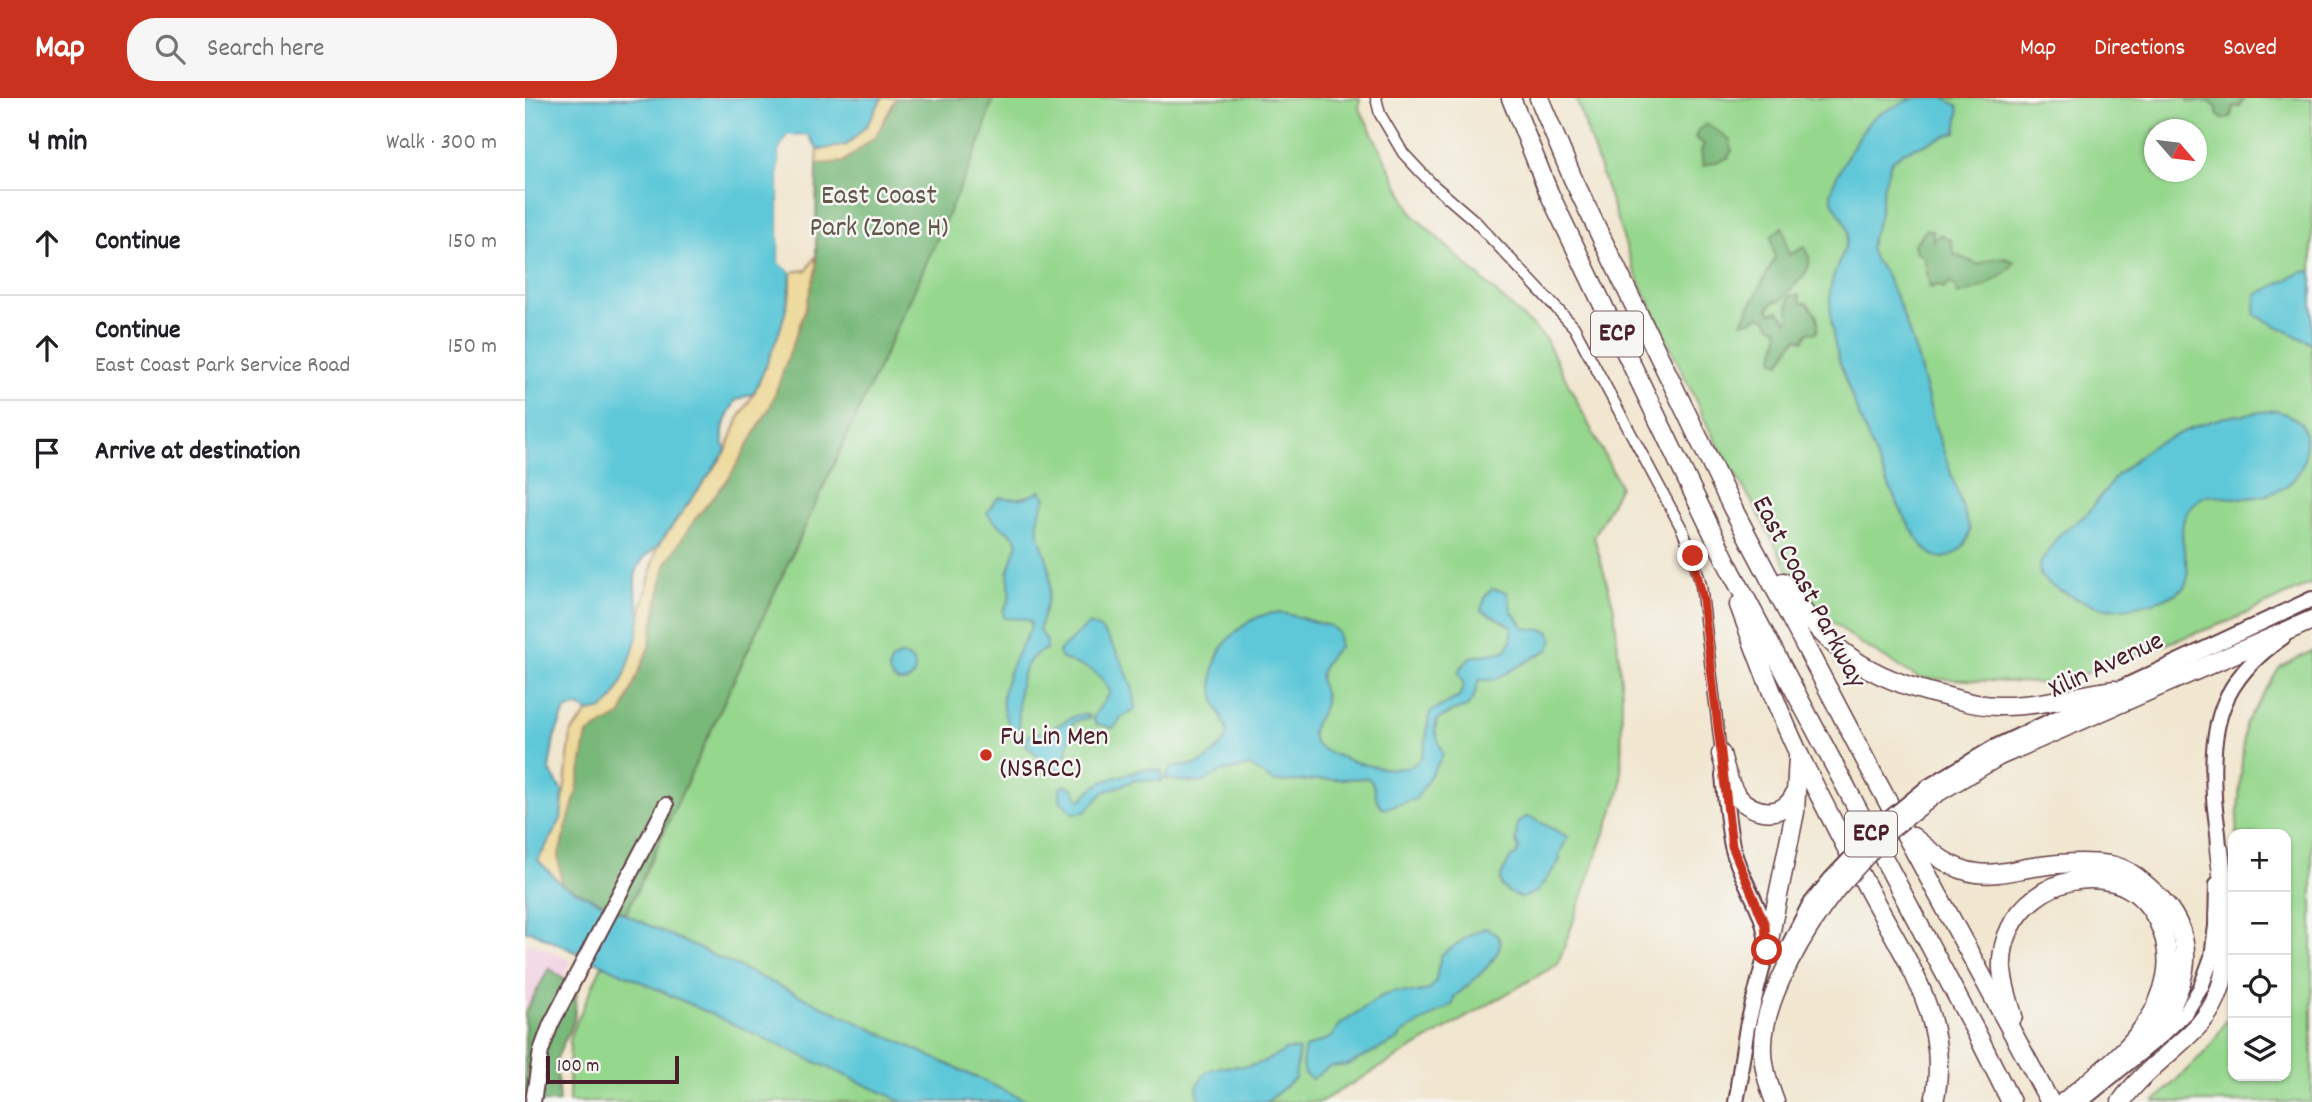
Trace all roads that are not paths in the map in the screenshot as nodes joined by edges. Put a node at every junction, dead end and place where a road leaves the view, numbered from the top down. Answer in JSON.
{"nodes":[{"id":1,"x":1375,"y":98,"type":"edge"},
{"id":2,"x":1498,"y":98,"type":"edge"},
{"id":3,"x":1511,"y":98,"type":"edge"},
{"id":4,"x":1539,"y":98,"type":"edge"},
{"id":5,"x":1549,"y":193,"type":"junction"},
{"id":6,"x":1748,"y":538,"type":"junction"},
{"id":7,"x":1730,"y":567,"type":"junction"},
{"id":8,"x":2312,"y":599,"type":"edge"},
{"id":9,"x":2312,"y":621,"type":"edge"},
{"id":10,"x":2115,"y":690,"type":"junction"},
{"id":11,"x":1798,"y":752,"type":"junction"},
{"id":12,"x":1721,"y":754,"type":"junction"},
{"id":13,"x":1798,"y":785,"type":"junction"},
{"id":14,"x":1931,"y":790,"type":"junction"},
{"id":15,"x":666,"y":805,"type":"dead end"},
{"id":16,"x":1903,"y":828,"type":"junction"},
{"id":17,"x":2219,"y":849,"type":"junction"},
{"id":18,"x":1834,"y":884,"type":"junction"},
{"id":19,"x":1767,"y":950,"type":"junction"},
{"id":20,"x":2019,"y":1042,"type":"junction"},
{"id":21,"x":2132,"y":1059,"type":"junction"},
{"id":22,"x":1738,"y":1085,"type":"junction"},
{"id":23,"x":2083,"y":1095,"type":"edge"},
{"id":24,"x":533,"y":1102,"type":"edge"},
{"id":25,"x":1736,"y":1102,"type":"edge"},
{"id":26,"x":1775,"y":1102,"type":"edge"},
{"id":27,"x":1934,"y":1102,"type":"edge"},
{"id":28,"x":2011,"y":1102,"type":"edge"},
{"id":29,"x":2050,"y":1102,"type":"edge"},
{"id":30,"x":2064,"y":1102,"type":"edge"},
{"id":31,"x":2122,"y":1102,"type":"edge"}],
"edges":[{"from":1,"to":12,"type":"street"},
{"from":2,"to":5,"type":"highway"},
{"from":3,"to":5,"type":"highway","name":"East Coast Parkway","number":"ECP"},
{"from":4,"to":6,"type":"highway","name":"East Coast Parkway","number":"ECP"},
{"from":5,"to":7,"type":"highway","name":"East Coast Parkway","number":"ECP"},
{"from":6,"to":10,"type":"highway"},
{"from":6,"to":16,"type":"highway","name":"East Coast Parkway","number":"ECP"},
{"from":7,"to":11,"type":"highway"},
{"from":7,"to":28,"type":"highway","name":"East Coast Parkway","number":"ECP"},
{"from":8,"to":10,"type":"main road","name":"Xilin Avenue"},
{"from":9,"to":14,"type":"highway"},
{"from":9,"to":17,"type":"main road"},
{"from":10,"to":14,"type":"main road","name":"Xilin Avenue"},
{"from":11,"to":13,"type":"highway"},
{"from":11,"to":27,"type":"highway"},
{"from":12,"to":13,"type":"highway"},
{"from":12,"to":19,"type":"main road"},
{"from":13,"to":19,"type":"highway"},
{"from":14,"to":18,"type":"highway","bridge":true},
{"from":15,"to":24,"type":"main road"},
{"from":16,"to":20,"type":"highway","name":"East Coast Parkway","number":"ECP"},
{"from":16,"to":21,"type":"highway"},
{"from":17,"to":21,"type":"main road"},
{"from":17,"to":31,"type":"highway"},
{"from":18,"to":22,"type":"main road"},
{"from":18,"to":26,"type":"highway"},
{"from":19,"to":22,"type":"main road"},
{"from":20,"to":23,"type":"highway"},
{"from":20,"to":29,"type":"highway","name":"East Coast Parkway","number":"ECP"},
{"from":21,"to":23,"type":"main road"},
{"from":22,"to":25,"type":"main road"},
{"from":23,"to":30,"type":"highway"}]}
